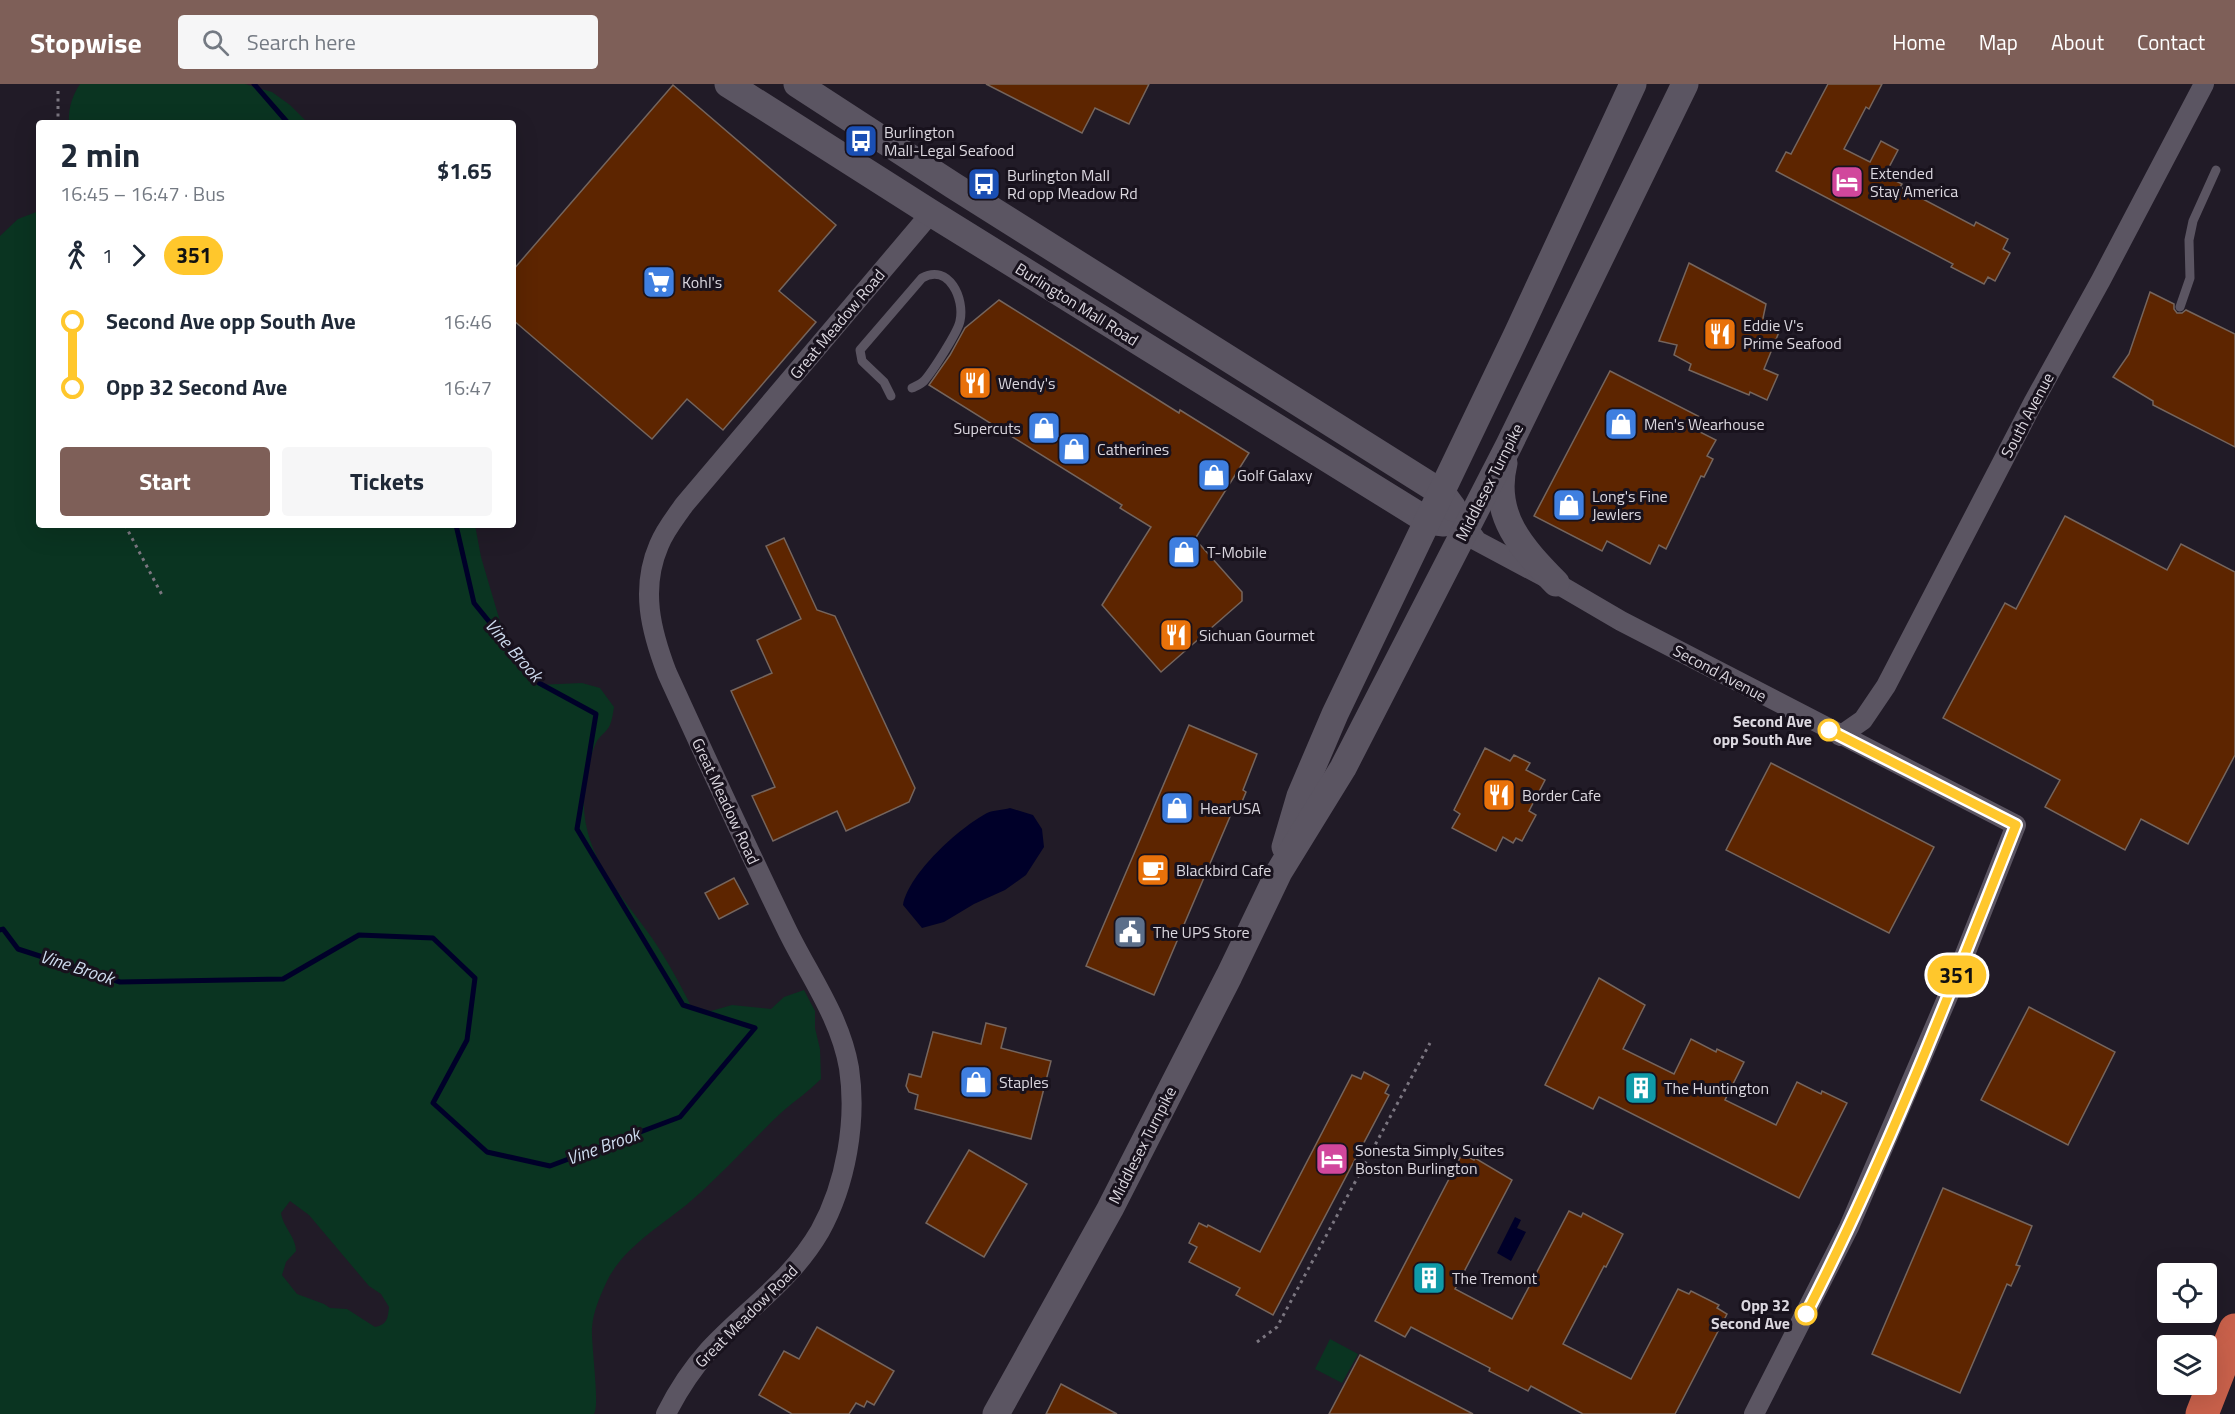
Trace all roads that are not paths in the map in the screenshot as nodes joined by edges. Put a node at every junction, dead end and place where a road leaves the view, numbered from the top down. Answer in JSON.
{"nodes":[{"id":1,"x":728,"y":84,"type":"edge"},
{"id":2,"x":797,"y":84,"type":"edge"},
{"id":3,"x":1634,"y":84,"type":"edge"},
{"id":4,"x":1685,"y":84,"type":"edge"},
{"id":5,"x":2204,"y":84,"type":"edge"},
{"id":6,"x":2216,"y":170,"type":"dead end"},
{"id":7,"x":954,"y":186,"type":"junction"},
{"id":8,"x":931,"y":213,"type":"junction"},
{"id":9,"x":2180,"y":307,"type":"dead end"},
{"id":10,"x":912,"y":388,"type":"dead end"},
{"id":11,"x":891,"y":396,"type":"dead end"},
{"id":12,"x":1509,"y":444,"type":"junction"},
{"id":13,"x":1442,"y":493,"type":"junction"},
{"id":14,"x":1428,"y":521,"type":"junction"},
{"id":15,"x":1466,"y":526,"type":"junction"},
{"id":16,"x":1556,"y":583,"type":"junction"},
{"id":17,"x":1840,"y":736,"type":"junction"},
{"id":18,"x":1279,"y":872,"type":"junction"},
{"id":19,"x":2235,"y":1330,"type":"edge"},
{"id":20,"x":666,"y":1414,"type":"edge"},
{"id":21,"x":996,"y":1414,"type":"edge"},
{"id":22,"x":1754,"y":1414,"type":"edge"},
{"id":23,"x":2202,"y":1414,"type":"edge"}],
"edges":[{"from":1,"to":8,"type":"main road","name":"Burlington Mall Road"},
{"from":2,"to":7,"type":"main road"},
{"from":3,"to":13,"type":"main road","name":"Middlesex Turnpike"},
{"from":4,"to":12,"type":"main road","name":"Middlesex Turnpike"},
{"from":5,"to":17,"type":"street","name":"South Avenue"},
{"from":6,"to":9,"type":"lane"},
{"from":7,"to":8,"type":"main road"},
{"from":7,"to":13,"type":"main road"},
{"from":8,"to":14,"type":"main road","name":"Burlington Mall Road"},
{"from":8,"to":20,"type":"street","name":"Great Meadow Road"},
{"from":10,"to":11,"type":"lane"},
{"from":12,"to":15,"type":"main road","name":"Middlesex Turnpike"},
{"from":12,"to":16,"type":"main road"},
{"from":13,"to":14,"type":"main road","name":"Middlesex Turnpike"},
{"from":13,"to":15,"type":"main road"},
{"from":14,"to":15,"type":"main road"},
{"from":14,"to":18,"type":"main road","name":"Middlesex Turnpike"},
{"from":15,"to":16,"type":"street","name":"Second Avenue"},
{"from":15,"to":18,"type":"main road","name":"Middlesex Turnpike"},
{"from":16,"to":17,"type":"street","name":"Second Avenue"},
{"from":17,"to":22,"type":"street","name":"Second Avenue"},
{"from":18,"to":21,"type":"main road","name":"Middlesex Turnpike"},
{"from":19,"to":23,"type":"highway"}]}
